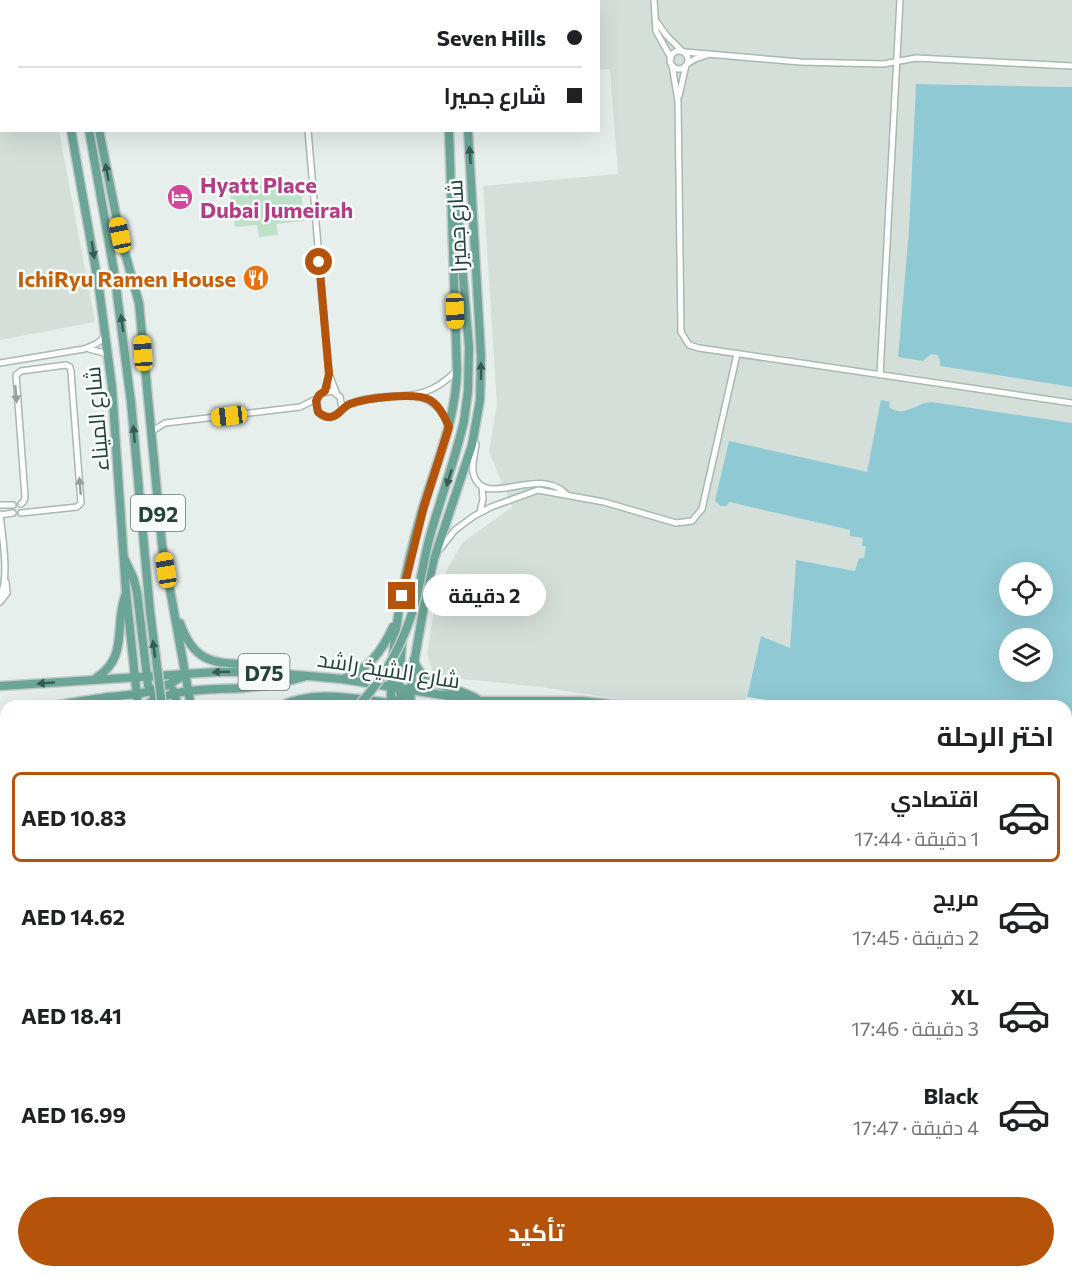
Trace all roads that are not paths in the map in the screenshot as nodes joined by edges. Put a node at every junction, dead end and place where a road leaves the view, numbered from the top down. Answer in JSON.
{"nodes":[{"id":1,"x":654,"y":0,"type":"edge"},
{"id":2,"x":900,"y":0,"type":"edge"},
{"id":3,"x":655,"y":19,"type":"junction"},
{"id":4,"x":684,"y":52,"type":"junction"},
{"id":5,"x":709,"y":55,"type":"junction"},
{"id":6,"x":671,"y":58,"type":"junction"},
{"id":7,"x":896,"y":61,"type":"junction"},
{"id":8,"x":687,"y":64,"type":"junction"},
{"id":9,"x":672,"y":65,"type":"junction"},
{"id":10,"x":1072,"y":66,"type":"edge"},
{"id":11,"x":678,"y":100,"type":"junction"},
{"id":12,"x":71,"y":132,"type":"edge"},
{"id":13,"x":88,"y":132,"type":"edge"},
{"id":14,"x":99,"y":132,"type":"edge"},
{"id":15,"x":308,"y":132,"type":"edge"},
{"id":16,"x":449,"y":132,"type":"edge"},
{"id":17,"x":468,"y":132,"type":"edge"},
{"id":18,"x":451,"y":174,"type":"junction"},
{"id":19,"x":97,"y":179,"type":"junction"},
{"id":20,"x":136,"y":292,"type":"junction"},
{"id":21,"x":106,"y":336,"type":"junction"},
{"id":22,"x":84,"y":349,"type":"junction"},
{"id":23,"x":108,"y":354,"type":"junction"},
{"id":24,"x":737,"y":354,"type":"junction"},
{"id":25,"x":0,"y":363,"type":"edge"},
{"id":26,"x":457,"y":370,"type":"junction"},
{"id":27,"x":329,"y":374,"type":"junction"},
{"id":28,"x":880,"y":375,"type":"junction"},
{"id":29,"x":325,"y":391,"type":"junction"},
{"id":30,"x":338,"y":394,"type":"junction"},
{"id":31,"x":410,"y":396,"type":"junction"},
{"id":32,"x":317,"y":398,"type":"junction"},
{"id":33,"x":362,"y":401,"type":"junction"},
{"id":34,"x":1072,"y":403,"type":"edge"},
{"id":35,"x":300,"y":407,"type":"junction"},
{"id":36,"x":342,"y":408,"type":"junction"},
{"id":37,"x":318,"y":412,"type":"junction"},
{"id":38,"x":149,"y":416,"type":"junction"},
{"id":39,"x":165,"y":423,"type":"junction"},
{"id":40,"x":449,"y":427,"type":"junction"},
{"id":41,"x":474,"y":429,"type":"junction"},
{"id":42,"x":150,"y":432,"type":"junction"},
{"id":43,"x":482,"y":486,"type":"junction"},
{"id":44,"x":566,"y":493,"type":"junction"},
{"id":45,"x":21,"y":504,"type":"dead end"},
{"id":46,"x":0,"y":505,"type":"edge"},
{"id":47,"x":13,"y":505,"type":"dead end"},
{"id":48,"x":480,"y":512,"type":"junction"},
{"id":49,"x":13,"y":513,"type":"dead end"},
{"id":50,"x":21,"y":513,"type":"dead end"},
{"id":51,"x":0,"y":514,"type":"edge"},
{"id":52,"x":123,"y":557,"type":"junction"},
{"id":53,"x":434,"y":559,"type":"junction"},
{"id":54,"x":126,"y":592,"type":"junction"},
{"id":55,"x":170,"y":594,"type":"junction"},
{"id":56,"x":1,"y":599,"type":"edge"},
{"id":57,"x":399,"y":610,"type":"junction"},
{"id":58,"x":414,"y":660,"type":"junction"},
{"id":59,"x":286,"y":673,"type":"junction"},
{"id":60,"x":185,"y":674,"type":"junction"},
{"id":61,"x":309,"y":675,"type":"junction"},
{"id":62,"x":146,"y":676,"type":"junction"},
{"id":63,"x":161,"y":676,"type":"junction"},
{"id":64,"x":134,"y":677,"type":"junction"},
{"id":65,"x":342,"y":679,"type":"junction"},
{"id":66,"x":93,"y":680,"type":"junction"},
{"id":67,"x":0,"y":686,"type":"edge"},
{"id":68,"x":395,"y":687,"type":"junction"},
{"id":69,"x":172,"y":689,"type":"junction"},
{"id":70,"x":410,"y":690,"type":"junction"},
{"id":71,"x":188,"y":691,"type":"junction"},
{"id":72,"x":136,"y":695,"type":"junction"},
{"id":73,"x":90,"y":700,"type":"edge"},
{"id":74,"x":137,"y":700,"type":"edge"},
{"id":75,"x":155,"y":700,"type":"edge"},
{"id":76,"x":158,"y":700,"type":"edge"},
{"id":77,"x":159,"y":700,"type":"edge"},
{"id":78,"x":160,"y":700,"type":"edge"},
{"id":79,"x":176,"y":700,"type":"edge"},
{"id":80,"x":190,"y":700,"type":"edge"},
{"id":81,"x":295,"y":700,"type":"edge"},
{"id":82,"x":363,"y":700,"type":"edge"},
{"id":83,"x":364,"y":700,"type":"edge"},
{"id":84,"x":399,"y":700,"type":"edge"},
{"id":85,"x":403,"y":700,"type":"edge"},
{"id":86,"x":480,"y":700,"type":"joint"}],
"edges":[{"from":1,"to":3,"type":"street"},
{"from":2,"to":7,"type":"street"},
{"from":3,"to":4,"type":"street"},
{"from":3,"to":6,"type":"street"},
{"from":4,"to":5,"type":"street"},
{"from":4,"to":6,"type":"street"},
{"from":4,"to":8,"type":"street"},
{"from":5,"to":7,"type":"street"},
{"from":5,"to":8,"type":"street"},
{"from":6,"to":9,"type":"street"},
{"from":7,"to":10,"type":"street"},
{"from":7,"to":28,"type":"street"},
{"from":8,"to":9,"type":"street"},
{"from":8,"to":11,"type":"street"},
{"from":9,"to":11,"type":"street"},
{"from":11,"to":24,"type":"street"},
{"from":12,"to":21,"type":"main road","name":"شارع الميناء","number":"D92","one_way":true},
{"from":13,"to":19,"type":"main road"},
{"from":20,"to":14,"type":"main road","number":"D92","one_way":true},
{"from":15,"to":27,"type":"street"},
{"from":16,"to":18,"type":"main road","name":"شارع جميرا"},
{"from":41,"to":17,"type":"main road","name":"شارع جميرا","one_way":true},
{"from":18,"to":26,"type":"main road","name":"شارع جميرا"},
{"from":18,"to":82,"type":"main road","one_way":true,"bridge":true},
{"from":19,"to":20,"type":"main road"},
{"from":77,"to":19,"type":"main road","one_way":true,"bridge":true},
{"from":20,"to":38,"type":"main road","number":"D92"},
{"from":21,"to":22,"type":"street"},
{"from":21,"to":23,"type":"main road","name":"شارع الميناء","number":"D92"},
{"from":22,"to":23,"type":"street"},
{"from":22,"to":25,"type":"street"},
{"from":23,"to":52,"type":"main road","name":"شارع الميناء","number":"D92"},
{"from":24,"to":28,"type":"street"},
{"from":24,"to":44,"type":"street"},
{"from":26,"to":31,"type":"street"},
{"from":26,"to":40,"type":"main road","name":"شارع جميرا"},
{"from":27,"to":29,"type":"street"},
{"from":27,"to":30,"type":"street"},
{"from":28,"to":34,"type":"street"},
{"from":29,"to":30,"type":"street"},
{"from":29,"to":32,"type":"street"},
{"from":30,"to":33,"type":"street"},
{"from":30,"to":36,"type":"street"},
{"from":31,"to":33,"type":"street"},
{"from":31,"to":40,"type":"street"},
{"from":32,"to":35,"type":"street"},
{"from":32,"to":37,"type":"street"},
{"from":33,"to":36,"type":"street"},
{"from":35,"to":37,"type":"street"},
{"from":35,"to":39,"type":"street"},
{"from":36,"to":37,"type":"street"},
{"from":38,"to":39,"type":"street"},
{"from":38,"to":42,"type":"main road","number":"D92"},
{"from":39,"to":42,"type":"street"},
{"from":40,"to":57,"type":"main road","name":"شارع جميرا"},
{"from":41,"to":43,"type":"street"},
{"from":41,"to":53,"type":"main road","name":"شارع جميرا"},
{"from":42,"to":55,"type":"main road","number":"D92"},
{"from":43,"to":44,"type":"street"},
{"from":43,"to":48,"type":"street"},
{"from":44,"to":48,"type":"street"},
{"from":50,"to":45,"type":"street","one_way":true},
{"from":46,"to":47,"type":"street"},
{"from":48,"to":53,"type":"street"},
{"from":49,"to":51,"type":"street"},
{"from":51,"to":56,"type":"street"},
{"from":52,"to":54,"type":"main road","name":"شارع الميناء","number":"D92"},
{"from":52,"to":62,"type":"main road"},
{"from":53,"to":58,"type":"main road","name":"شارع جميرا"},
{"from":54,"to":64,"type":"main road","name":"شارع الميناء","number":"D92"},
{"from":54,"to":66,"type":"main road"},
{"from":55,"to":59,"type":"main road"},
{"from":55,"to":60,"type":"main road","number":"D92"},
{"from":57,"to":65,"type":"main road"},
{"from":57,"to":68,"type":"main road"},
{"from":58,"to":70,"type":"main road","name":"شارع جميرا"},
{"from":58,"to":86,"type":"main road"},
{"from":59,"to":60,"type":"main road","name":"شارع الشيخ راشد","number":"D75","one_way":true},
{"from":59,"to":61,"type":"main road","name":"شارع الشيخ راشد","number":"D75"},
{"from":60,"to":63,"type":"main road","name":"شارع الشيخ راشد","number":"D75"},
{"from":60,"to":69,"type":"main road"},
{"from":60,"to":71,"type":"main road","number":"D92"},
{"from":61,"to":65,"type":"main road","name":"شارع الشيخ راشد","number":"D75"},
{"from":61,"to":71,"type":"main road"},
{"from":62,"to":63,"type":"main road","name":"شارع الشيخ راشد","number":"D75"},
{"from":62,"to":64,"type":"main road","name":"شارع الشيخ راشد","number":"D75"},
{"from":62,"to":76,"type":"main road"},
{"from":63,"to":69,"type":"main road"},
{"from":64,"to":66,"type":"main road","name":"شارع الشيخ راشد","number":"D75"},
{"from":64,"to":72,"type":"main road","name":"شارع الميناء","number":"D92"},
{"from":65,"to":68,"type":"main road","name":"شارع الشيخ راشد","number":"D75"},
{"from":66,"to":67,"type":"main road","name":"شارع الشيخ راشد","number":"D75","one_way":true},
{"from":68,"to":70,"type":"main road","name":"شارع الشيخ راشد","number":"D75"},
{"from":68,"to":84,"type":"main road"},
{"from":69,"to":71,"type":"main road"},
{"from":69,"to":78,"type":"main road"},
{"from":69,"to":79,"type":"main road"},
{"from":70,"to":85,"type":"main road","name":"شارع جميرا"},
{"from":70,"to":86,"type":"main road","name":"شارع الشيخ راشد","number":"D75"},
{"from":71,"to":80,"type":"main road","number":"D92"},
{"from":72,"to":73,"type":"main road"},
{"from":72,"to":74,"type":"main road","name":"شارع الميناء","number":"D92"},
{"from":72,"to":75,"type":"main road"},
{"from":81,"to":83,"type":"main road"}]}
